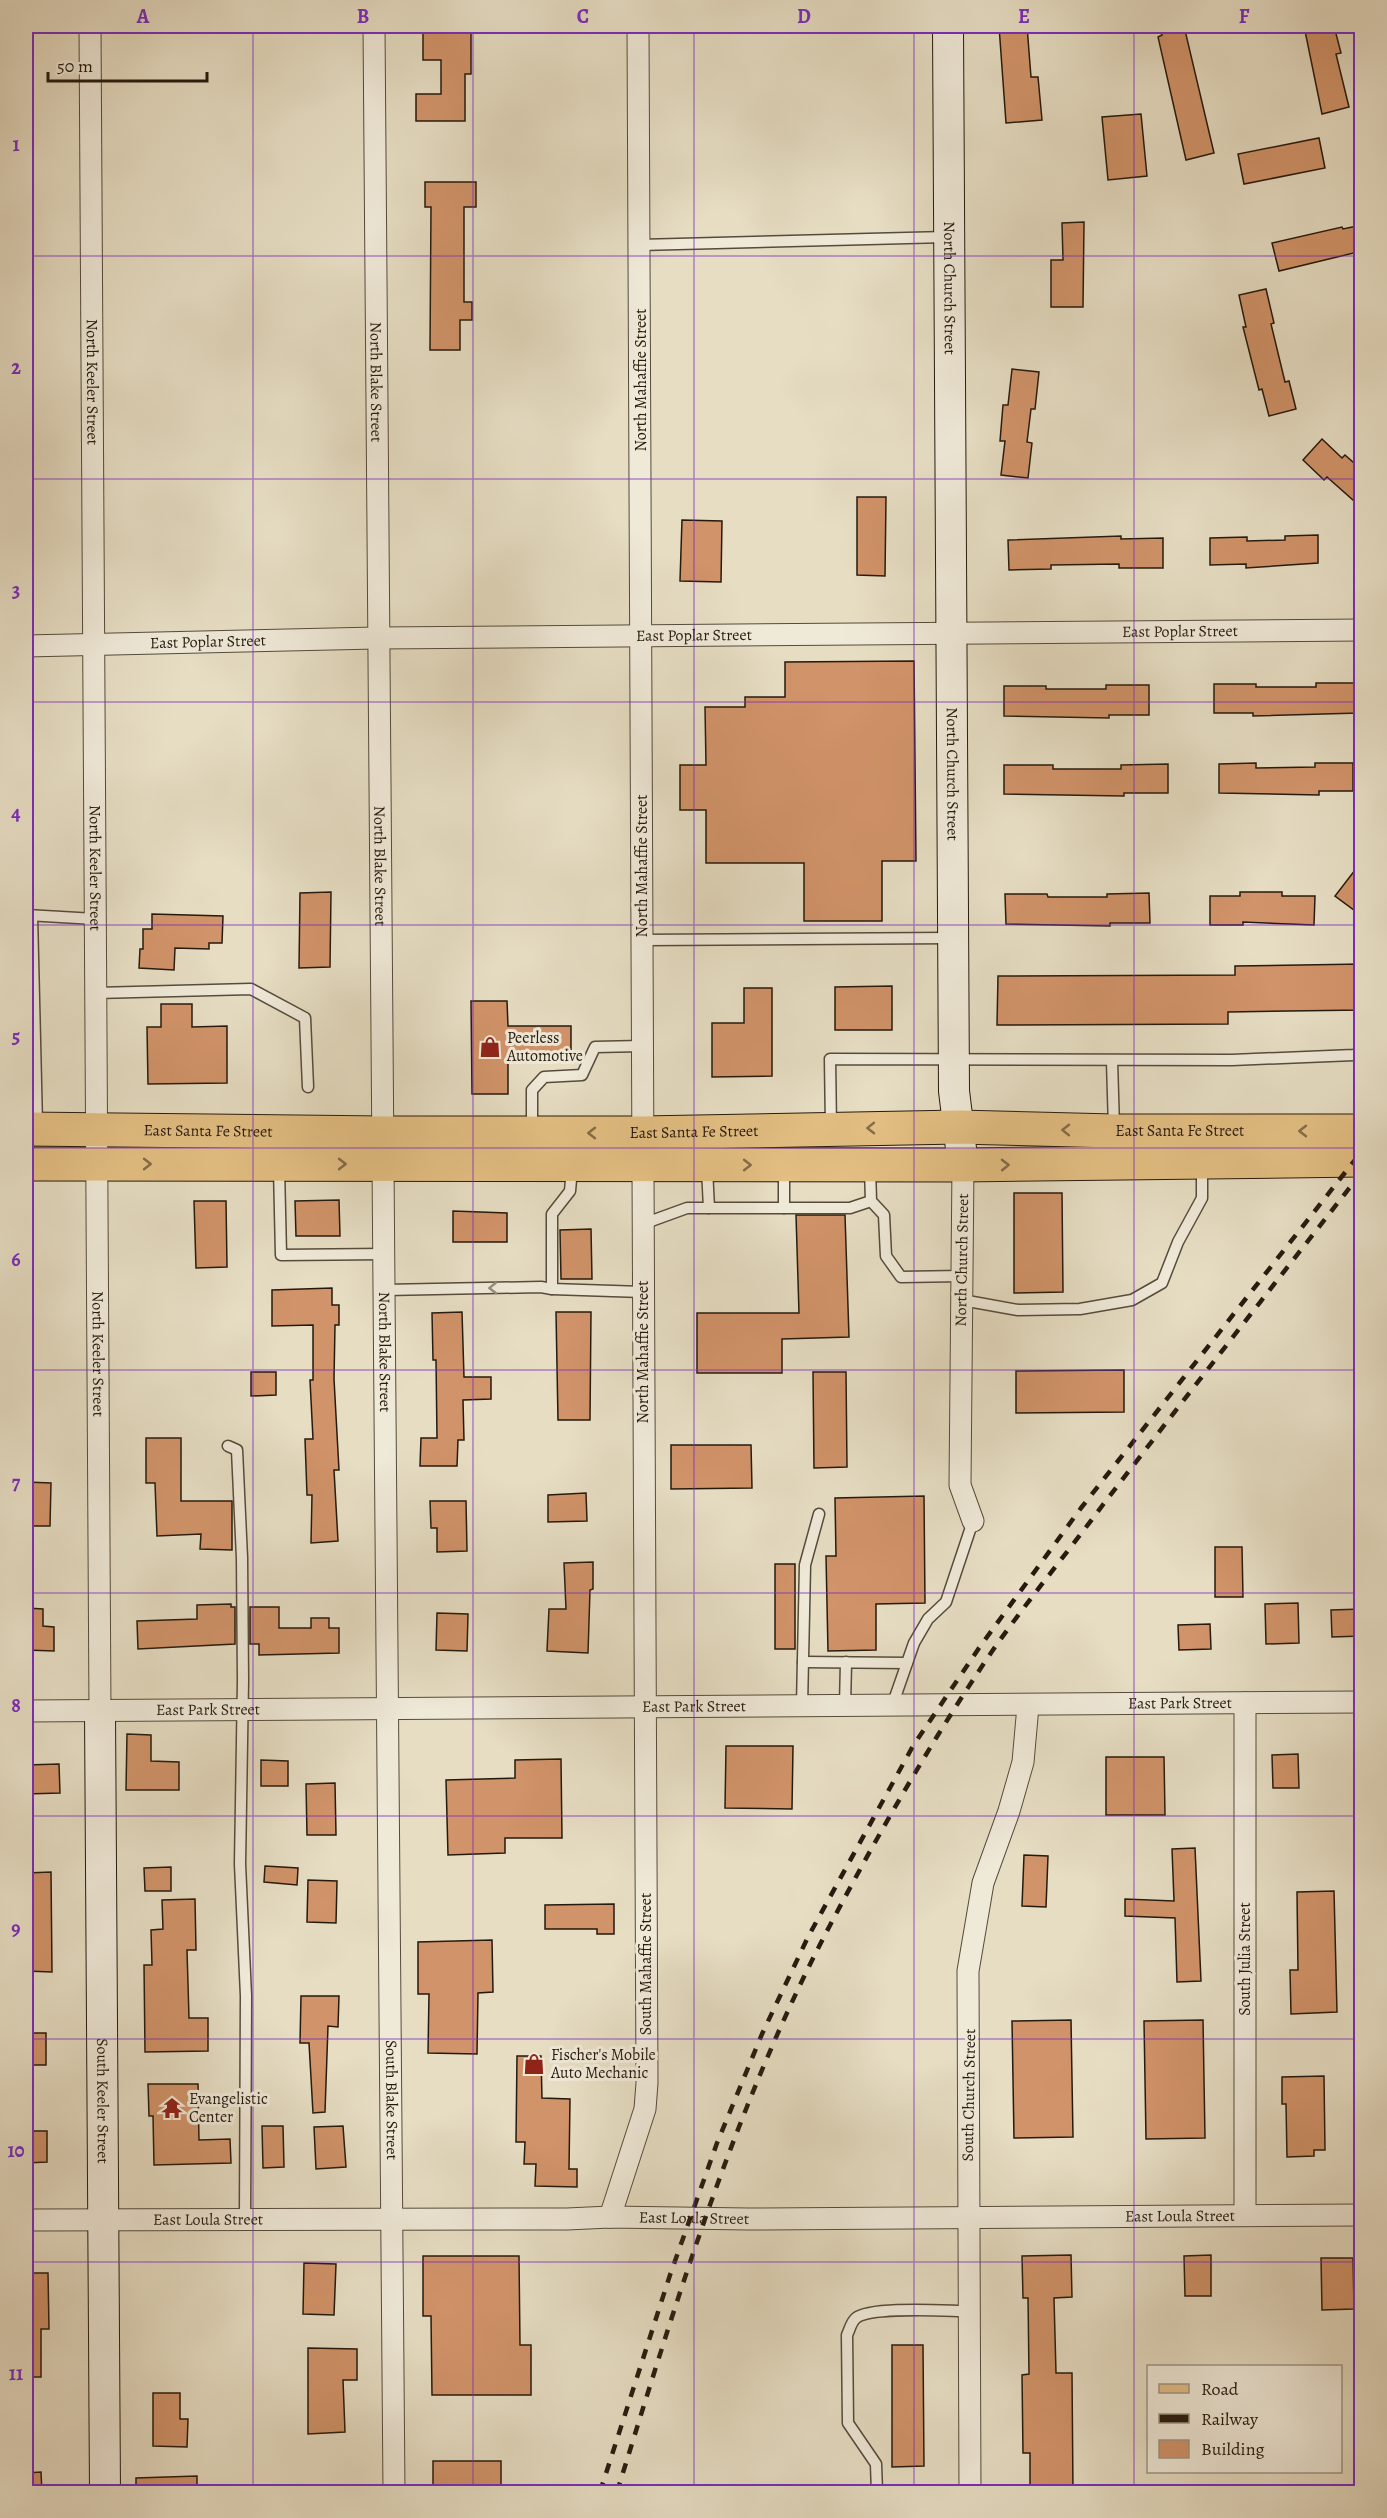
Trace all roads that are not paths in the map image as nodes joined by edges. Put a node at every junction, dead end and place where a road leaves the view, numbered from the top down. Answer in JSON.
{"nodes":[{"id":1,"x":90,"y":26,"type":"edge"},
{"id":2,"x":374,"y":26,"type":"edge"},
{"id":3,"x":639,"y":26,"type":"edge"},
{"id":4,"x":948,"y":26,"type":"edge"},
{"id":5,"x":949,"y":236,"type":"junction"},
{"id":6,"x":640,"y":245,"type":"junction"},
{"id":7,"x":1362,"y":630,"type":"edge"},
{"id":8,"x":952,"y":633,"type":"junction"},
{"id":9,"x":642,"y":637,"type":"junction"},
{"id":10,"x":376,"y":638,"type":"junction"},
{"id":11,"x":94,"y":645,"type":"junction"},
{"id":12,"x":26,"y":646,"type":"edge"},
{"id":13,"x":29,"y":915,"type":"edge"},
{"id":14,"x":95,"y":919,"type":"junction"},
{"id":15,"x":952,"y":938,"type":"junction"},
{"id":16,"x":642,"y":940,"type":"junction"},
{"id":17,"x":96,"y":993,"type":"junction"},
{"id":18,"x":642,"y":1046,"type":"junction"},
{"id":19,"x":1362,"y":1052,"type":"edge"},
{"id":20,"x":954,"y":1059,"type":"junction"},
{"id":21,"x":1112,"y":1061,"type":"junction"},
{"id":22,"x":308,"y":1087,"type":"dead end"},
{"id":23,"x":959,"y":1127,"type":"junction"},
{"id":24,"x":31,"y":1129,"type":"edge"},
{"id":25,"x":97,"y":1129,"type":"junction"},
{"id":26,"x":831,"y":1129,"type":"junction"},
{"id":27,"x":1114,"y":1131,"type":"junction"},
{"id":28,"x":1362,"y":1131,"type":"edge"},
{"id":29,"x":532,"y":1133,"type":"junction"},
{"id":30,"x":384,"y":1149,"type":"junction"},
{"id":31,"x":642,"y":1149,"type":"junction"},
{"id":32,"x":1362,"y":1160,"type":"edge"},
{"id":33,"x":1202,"y":1162,"type":"junction"},
{"id":34,"x":26,"y":1164,"type":"edge"},
{"id":35,"x":97,"y":1164,"type":"junction"},
{"id":36,"x":279,"y":1164,"type":"junction"},
{"id":37,"x":572,"y":1165,"type":"junction"},
{"id":38,"x":707,"y":1165,"type":"junction"},
{"id":39,"x":784,"y":1165,"type":"junction"},
{"id":40,"x":870,"y":1165,"type":"junction"},
{"id":41,"x":963,"y":1165,"type":"junction"},
{"id":42,"x":871,"y":1201,"type":"junction"},
{"id":43,"x":709,"y":1208,"type":"junction"},
{"id":44,"x":784,"y":1208,"type":"junction"},
{"id":45,"x":643,"y":1224,"type":"junction"},
{"id":46,"x":385,"y":1254,"type":"junction"},
{"id":47,"x":962,"y":1276,"type":"junction"},
{"id":48,"x":552,"y":1289,"type":"junction"},
{"id":49,"x":385,"y":1290,"type":"junction"},
{"id":50,"x":643,"y":1292,"type":"junction"},
{"id":51,"x":962,"y":1300,"type":"junction"},
{"id":52,"x":228,"y":1446,"type":"dead end"},
{"id":53,"x":819,"y":1514,"type":"dead end"},
{"id":54,"x":973,"y":1521,"type":"joint"},
{"id":55,"x":803,"y":1662,"type":"junction"},
{"id":56,"x":846,"y":1662,"type":"junction"},
{"id":57,"x":907,"y":1663,"type":"junction"},
{"id":58,"x":1362,"y":1702,"type":"edge"},
{"id":59,"x":1245,"y":1703,"type":"junction"},
{"id":60,"x":644,"y":1706,"type":"junction"},
{"id":61,"x":802,"y":1706,"type":"junction"},
{"id":62,"x":845,"y":1706,"type":"junction"},
{"id":63,"x":892,"y":1706,"type":"junction"},
{"id":64,"x":1029,"y":1706,"type":"junction"},
{"id":65,"x":389,"y":1708,"type":"junction"},
{"id":66,"x":243,"y":1709,"type":"junction"},
{"id":67,"x":26,"y":1711,"type":"edge"},
{"id":68,"x":100,"y":1711,"type":"junction"},
{"id":69,"x":1245,"y":2215,"type":"junction"},
{"id":70,"x":1362,"y":2215,"type":"edge"},
{"id":71,"x":610,"y":2217,"type":"junction"},
{"id":72,"x":968,"y":2217,"type":"junction"},
{"id":73,"x":104,"y":2219,"type":"junction"},
{"id":74,"x":244,"y":2219,"type":"junction"},
{"id":75,"x":393,"y":2219,"type":"junction"},
{"id":76,"x":26,"y":2220,"type":"edge"},
{"id":77,"x":969,"y":2311,"type":"junction"},
{"id":78,"x":105,"y":2493,"type":"edge"},
{"id":79,"x":394,"y":2493,"type":"edge"},
{"id":80,"x":877,"y":2493,"type":"edge"},
{"id":81,"x":970,"y":2493,"type":"edge"}],
"edges":[{"from":1,"to":11,"type":"street","name":"North Keeler Street"},
{"from":2,"to":10,"type":"street","name":"North Blake Street"},
{"from":3,"to":6,"type":"street","name":"North Mahaffie Street"},
{"from":4,"to":5,"type":"street","name":"North Church Street"},
{"from":5,"to":6,"type":"lane"},
{"from":5,"to":8,"type":"street","name":"North Church Street"},
{"from":6,"to":9,"type":"street","name":"North Mahaffie Street"},
{"from":7,"to":8,"type":"street","name":"East Poplar Street"},
{"from":8,"to":9,"type":"street","name":"East Poplar Street"},
{"from":8,"to":15,"type":"street","name":"North Church Street"},
{"from":9,"to":10,"type":"street","name":"East Poplar Street"},
{"from":9,"to":16,"type":"street","name":"North Mahaffie Street"},
{"from":10,"to":11,"type":"street","name":"East Poplar Street"},
{"from":10,"to":30,"type":"street","name":"North Blake Street"},
{"from":11,"to":12,"type":"street","name":"East Poplar Street"},
{"from":11,"to":14,"type":"street","name":"North Keeler Street"},
{"from":13,"to":14,"type":"lane"},
{"from":13,"to":24,"type":"lane"},
{"from":14,"to":17,"type":"street","name":"North Keeler Street"},
{"from":15,"to":16,"type":"lane"},
{"from":15,"to":20,"type":"street","name":"North Church Street"},
{"from":16,"to":18,"type":"street","name":"North Mahaffie Street"},
{"from":17,"to":22,"type":"lane"},
{"from":17,"to":25,"type":"street","name":"North Keeler Street"},
{"from":18,"to":29,"type":"lane"},
{"from":18,"to":31,"type":"street","name":"North Mahaffie Street"},
{"from":19,"to":21,"type":"lane"},
{"from":20,"to":21,"type":"lane"},
{"from":20,"to":23,"type":"street","name":"North Church Street"},
{"from":20,"to":26,"type":"lane"},
{"from":21,"to":27,"type":"lane"},
{"from":23,"to":26,"type":"main road","name":"East Santa Fe Street","one_way":true},
{"from":27,"to":23,"type":"main road","name":"East Santa Fe Street","one_way":true},
{"from":23,"to":41,"type":"street","name":"North Church Street"},
{"from":24,"to":25,"type":"main road","name":"East Santa Fe Street"},
{"from":25,"to":30,"type":"main road","name":"East Santa Fe Street"},
{"from":25,"to":35,"type":"street","name":"North Keeler Street"},
{"from":26,"to":31,"type":"main road","name":"East Santa Fe Street"},
{"from":28,"to":27,"type":"main road","name":"East Santa Fe Street","one_way":true},
{"from":29,"to":30,"type":"main road","name":"East Santa Fe Street"},
{"from":31,"to":29,"type":"main road","name":"East Santa Fe Street","one_way":true},
{"from":36,"to":30,"type":"main road","name":"East Santa Fe Street","one_way":true},
{"from":30,"to":37,"type":"main road","name":"East Santa Fe Street"},
{"from":30,"to":46,"type":"street","name":"North Blake Street"},
{"from":31,"to":37,"type":"main road","name":"East Santa Fe Street"},
{"from":31,"to":38,"type":"main road","name":"East Santa Fe Street"},
{"from":31,"to":45,"type":"street","name":"North Mahaffie Street"},
{"from":32,"to":33,"type":"main road","name":"East Santa Fe Street"},
{"from":41,"to":33,"type":"main road","name":"East Santa Fe Street","one_way":true},
{"from":33,"to":51,"type":"lane"},
{"from":34,"to":35,"type":"main road","name":"East Santa Fe Street"},
{"from":35,"to":36,"type":"main road","name":"East Santa Fe Street","one_way":true},
{"from":35,"to":68,"type":"street","name":"North Keeler Street"},
{"from":36,"to":46,"type":"lane"},
{"from":37,"to":48,"type":"lane"},
{"from":38,"to":39,"type":"main road","name":"East Santa Fe Street","one_way":true},
{"from":38,"to":43,"type":"lane"},
{"from":39,"to":40,"type":"main road","name":"East Santa Fe Street"},
{"from":39,"to":44,"type":"lane"},
{"from":40,"to":41,"type":"main road","name":"East Santa Fe Street"},
{"from":40,"to":42,"type":"lane"},
{"from":41,"to":47,"type":"street","name":"North Church Street"},
{"from":42,"to":44,"type":"lane"},
{"from":42,"to":47,"type":"lane"},
{"from":43,"to":44,"type":"lane"},
{"from":43,"to":45,"type":"lane"},
{"from":45,"to":50,"type":"street","name":"North Mahaffie Street"},
{"from":46,"to":49,"type":"street","name":"North Blake Street"},
{"from":47,"to":51,"type":"street","name":"North Church Street"},
{"from":48,"to":49,"type":"lane","one_way":true},
{"from":48,"to":50,"type":"lane"},
{"from":49,"to":65,"type":"street","name":"North Blake Street"},
{"from":50,"to":60,"type":"street","name":"North Mahaffie Street"},
{"from":51,"to":54,"type":"street","name":"North Church Street"},
{"from":52,"to":66,"type":"lane"},
{"from":53,"to":55,"type":"lane"},
{"from":54,"to":57,"type":"lane"},
{"from":55,"to":56,"type":"lane"},
{"from":55,"to":61,"type":"lane"},
{"from":56,"to":57,"type":"lane"},
{"from":56,"to":62,"type":"lane"},
{"from":57,"to":63,"type":"lane"},
{"from":58,"to":59,"type":"street","name":"East Park Street"},
{"from":59,"to":64,"type":"street","name":"East Park Street"},
{"from":59,"to":69,"type":"street","name":"South Julia Street"},
{"from":60,"to":61,"type":"street","name":"East Park Street"},
{"from":60,"to":65,"type":"street","name":"East Park Street"},
{"from":60,"to":71,"type":"street","name":"South Mahaffie Street"},
{"from":61,"to":62,"type":"street","name":"East Park Street"},
{"from":62,"to":63,"type":"street","name":"East Park Street"},
{"from":63,"to":64,"type":"street","name":"East Park Street"},
{"from":64,"to":72,"type":"street","name":"South Church Street"},
{"from":65,"to":66,"type":"street","name":"East Park Street"},
{"from":65,"to":75,"type":"street","name":"South Blake Street"},
{"from":66,"to":68,"type":"street","name":"East Park Street"},
{"from":66,"to":74,"type":"lane"},
{"from":67,"to":68,"type":"street","name":"East Park Street"},
{"from":68,"to":73,"type":"street","name":"South Keeler Street"},
{"from":69,"to":70,"type":"street","name":"East Loula Street"},
{"from":69,"to":72,"type":"street","name":"East Loula Street"},
{"from":71,"to":72,"type":"street","name":"East Loula Street"},
{"from":71,"to":75,"type":"street","name":"East Loula Street"},
{"from":72,"to":77,"type":"street","name":"South Church Street"},
{"from":73,"to":74,"type":"street","name":"East Loula Street"},
{"from":73,"to":76,"type":"street","name":"East Loula Street"},
{"from":73,"to":78,"type":"street","name":"South Keeler Street"},
{"from":74,"to":75,"type":"street","name":"East Loula Street"},
{"from":75,"to":79,"type":"street","name":"South Blake Street"},
{"from":77,"to":80,"type":"lane"},
{"from":77,"to":81,"type":"street","name":"South Church Street"}]}
